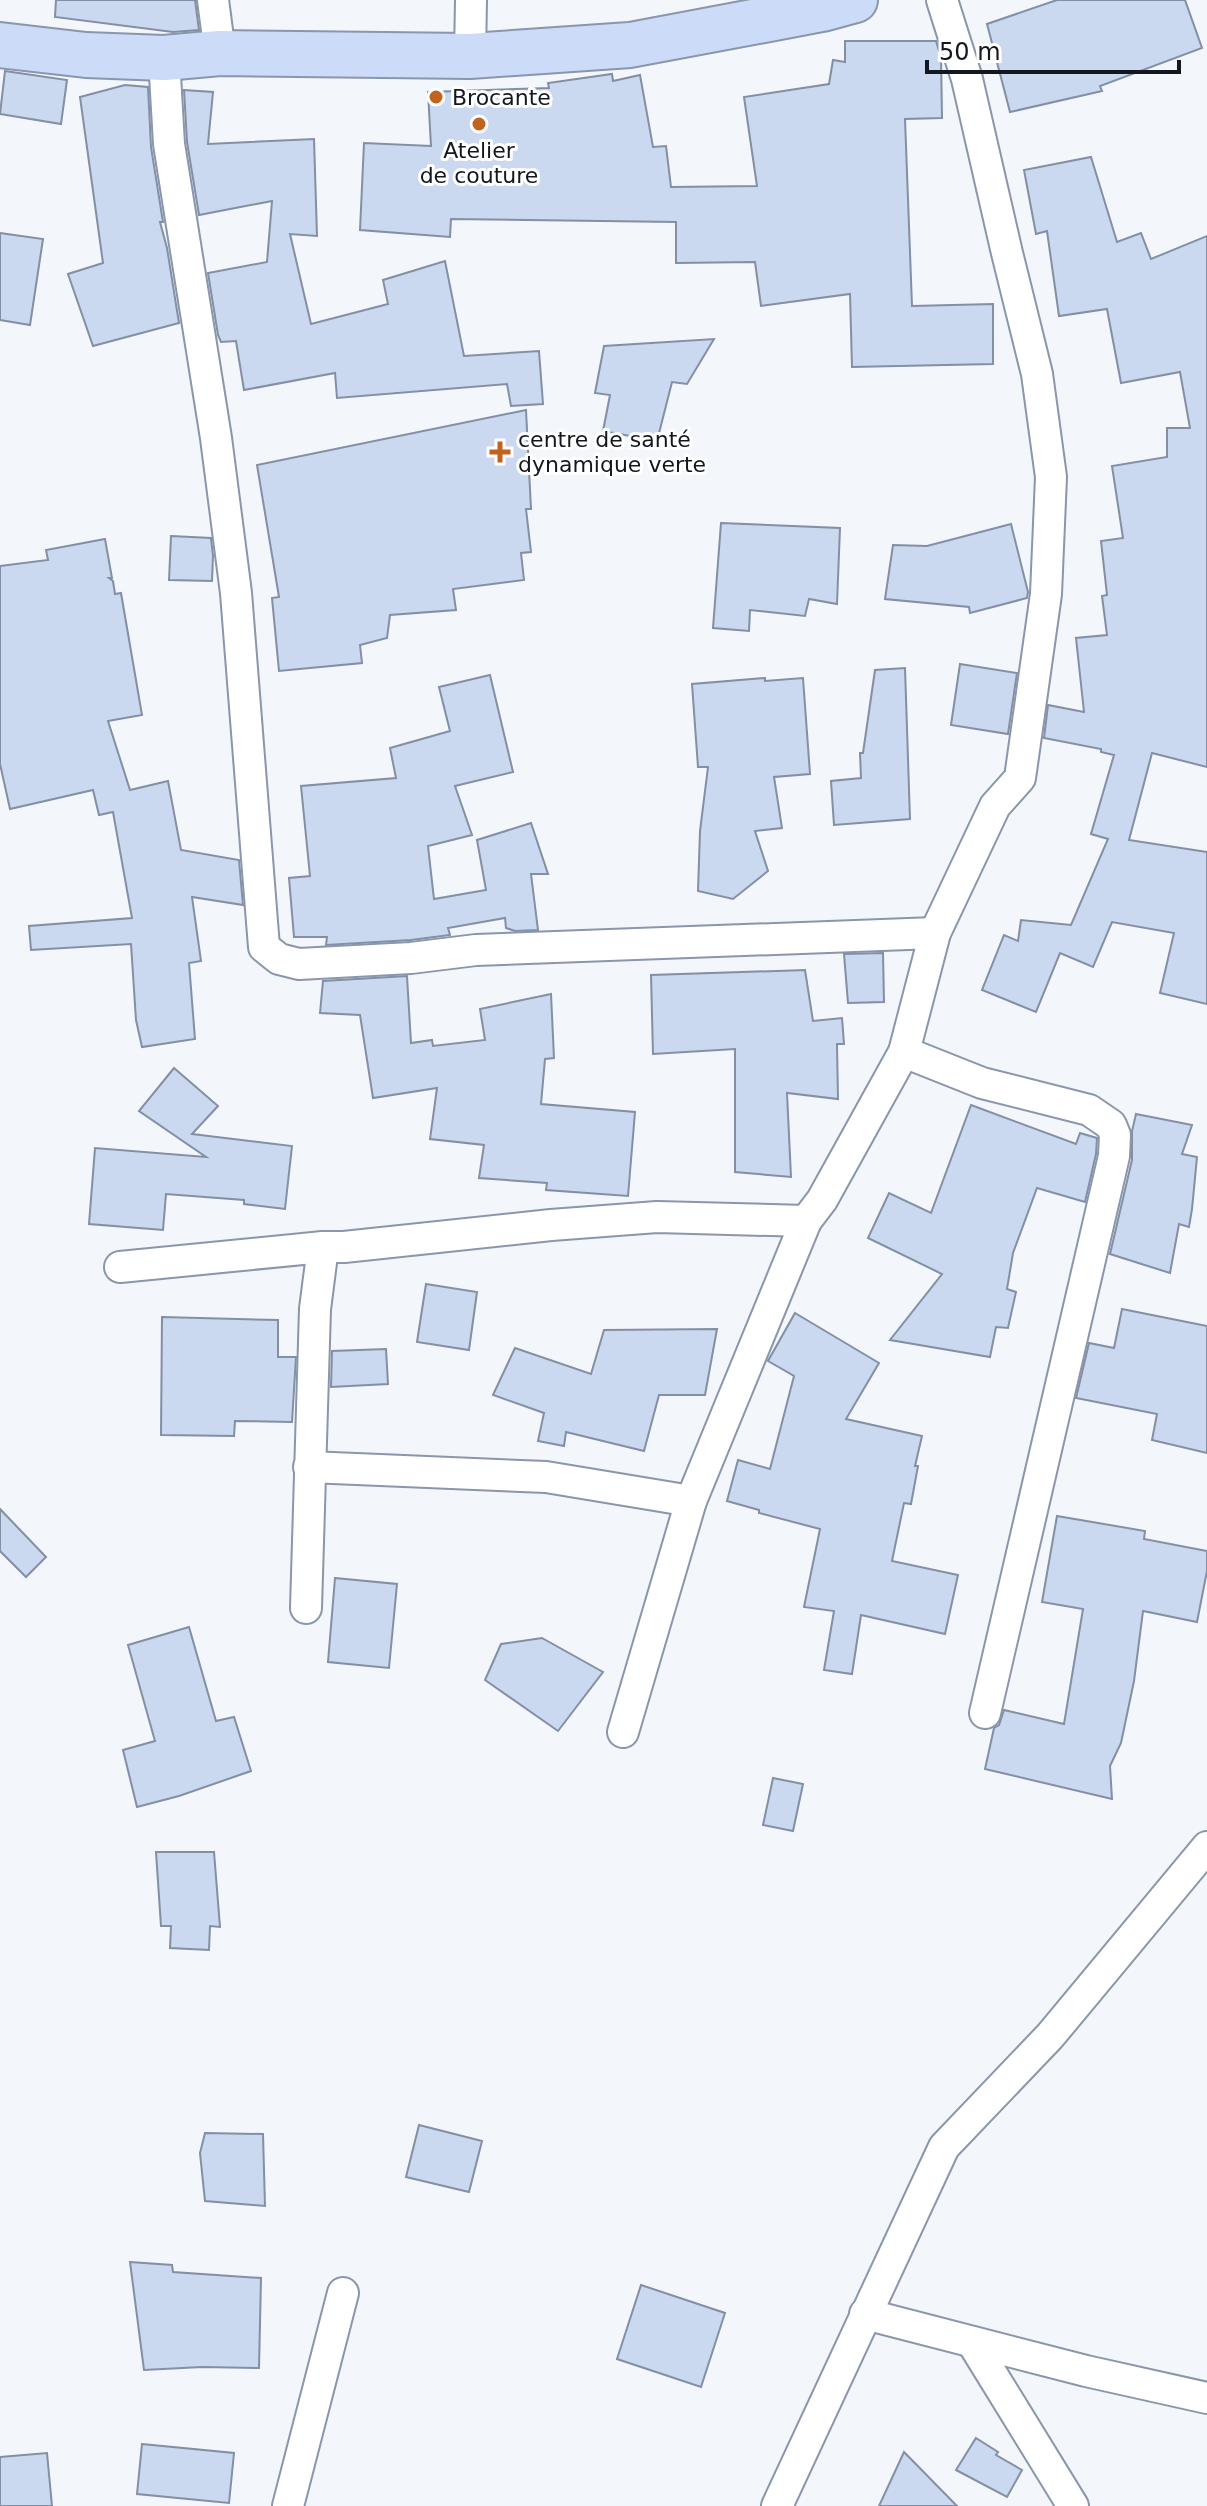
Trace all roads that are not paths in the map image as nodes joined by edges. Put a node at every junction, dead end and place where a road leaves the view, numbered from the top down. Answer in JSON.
{"nodes":[{"id":1,"x":213,"y":0,"type":"edge"},
{"id":2,"x":471,"y":0,"type":"edge"},
{"id":3,"x":942,"y":0,"type":"edge"},
{"id":4,"x":832,"y":3,"type":"edge"},
{"id":5,"x":0,"y":45,"type":"edge"},
{"id":6,"x":220,"y":53,"type":"junction"},
{"id":7,"x":470,"y":56,"type":"junction"},
{"id":8,"x":164,"y":58,"type":"junction"},
{"id":9,"x":935,"y":933,"type":"junction"},
{"id":10,"x":904,"y":1052,"type":"junction"},
{"id":11,"x":806,"y":1221,"type":"junction"},
{"id":12,"x":323,"y":1247,"type":"junction"},
{"id":13,"x":120,"y":1267,"type":"dead end"},
{"id":14,"x":309,"y":1467,"type":"junction"},
{"id":15,"x":691,"y":1501,"type":"junction"},
{"id":16,"x":306,"y":1608,"type":"dead end"},
{"id":17,"x":985,"y":1713,"type":"dead end"},
{"id":18,"x":623,"y":1732,"type":"dead end"},
{"id":19,"x":1207,"y":1847,"type":"edge"},
{"id":20,"x":343,"y":2293,"type":"dead end"},
{"id":21,"x":865,"y":2314,"type":"junction"},
{"id":22,"x":972,"y":2342,"type":"junction"},
{"id":23,"x":1207,"y":2398,"type":"edge"},
{"id":24,"x":288,"y":2506,"type":"edge"},
{"id":25,"x":777,"y":2506,"type":"edge"},
{"id":26,"x":1073,"y":2506,"type":"edge"}],
"edges":[{"from":1,"to":6,"type":"street"},
{"from":2,"to":7,"type":"street"},
{"from":3,"to":9,"type":"street"},
{"from":4,"to":7,"type":"main road"},
{"from":5,"to":8,"type":"main road"},
{"from":6,"to":7,"type":"main road"},
{"from":6,"to":8,"type":"main road"},
{"from":8,"to":9,"type":"street"},
{"from":9,"to":10,"type":"street"},
{"from":10,"to":11,"type":"street"},
{"from":10,"to":17,"type":"street"},
{"from":11,"to":12,"type":"street"},
{"from":11,"to":15,"type":"street"},
{"from":12,"to":13,"type":"street"},
{"from":12,"to":14,"type":"street"},
{"from":14,"to":15,"type":"street"},
{"from":14,"to":16,"type":"street"},
{"from":15,"to":18,"type":"street"},
{"from":19,"to":21,"type":"street"},
{"from":20,"to":24,"type":"street"},
{"from":21,"to":22,"type":"street"},
{"from":21,"to":25,"type":"street"},
{"from":22,"to":23,"type":"street"},
{"from":22,"to":26,"type":"street"}]}
